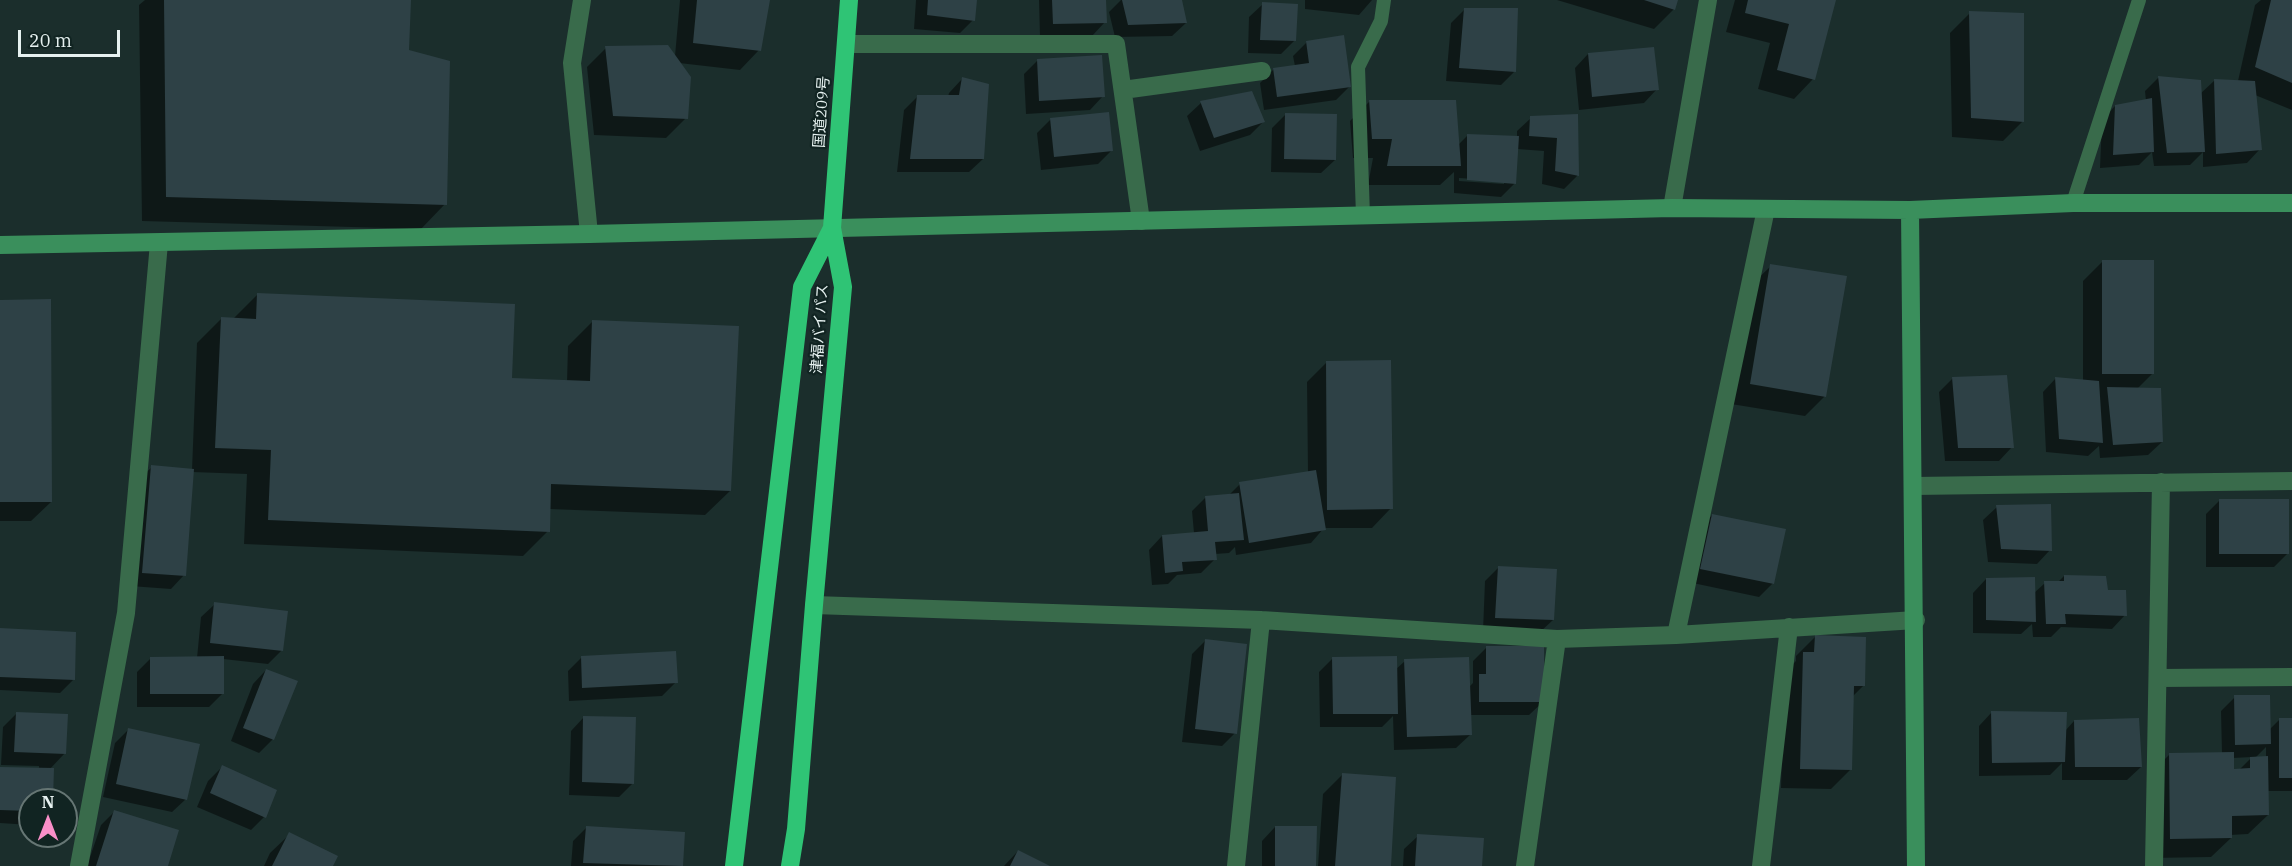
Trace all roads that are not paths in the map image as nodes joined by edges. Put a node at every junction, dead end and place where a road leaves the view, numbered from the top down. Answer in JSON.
{"nodes":[{"id":1,"x":582,"y":0,"type":"edge"},
{"id":2,"x":849,"y":0,"type":"edge"},
{"id":3,"x":1384,"y":0,"type":"edge"},
{"id":4,"x":1708,"y":0,"type":"edge"},
{"id":5,"x":2139,"y":0,"type":"edge"},
{"id":6,"x":846,"y":44,"type":"junction"},
{"id":7,"x":1262,"y":71,"type":"dead end"},
{"id":8,"x":1122,"y":90,"type":"junction"},
{"id":9,"x":2073,"y":203,"type":"junction"},
{"id":10,"x":2292,"y":203,"type":"edge"},
{"id":11,"x":1672,"y":208,"type":"junction"},
{"id":12,"x":1766,"y":209,"type":"junction"},
{"id":13,"x":1910,"y":210,"type":"junction"},
{"id":14,"x":1363,"y":216,"type":"junction"},
{"id":15,"x":1141,"y":221,"type":"junction"},
{"id":16,"x":832,"y":228,"type":"junction"},
{"id":17,"x":589,"y":234,"type":"junction"},
{"id":18,"x":159,"y":243,"type":"junction"},
{"id":19,"x":0,"y":245,"type":"edge"},
{"id":20,"x":2292,"y":481,"type":"edge"},
{"id":21,"x":2161,"y":482,"type":"junction"},
{"id":22,"x":1913,"y":486,"type":"junction"},
{"id":23,"x":814,"y":604,"type":"junction"},
{"id":24,"x":1262,"y":620,"type":"junction"},
{"id":25,"x":1916,"y":620,"type":"junction"},
{"id":26,"x":1789,"y":627,"type":"junction"},
{"id":27,"x":1676,"y":635,"type":"junction"},
{"id":28,"x":1557,"y":639,"type":"junction"},
{"id":29,"x":2292,"y":677,"type":"edge"},
{"id":30,"x":2158,"y":678,"type":"junction"},
{"id":31,"x":80,"y":866,"type":"edge"},
{"id":32,"x":734,"y":866,"type":"edge"},
{"id":33,"x":790,"y":866,"type":"edge"},
{"id":34,"x":1236,"y":866,"type":"edge"},
{"id":35,"x":1525,"y":866,"type":"edge"},
{"id":36,"x":1761,"y":866,"type":"edge"},
{"id":37,"x":1916,"y":866,"type":"edge"},
{"id":38,"x":2154,"y":866,"type":"edge"}],
"edges":[{"from":1,"to":17,"type":"street"},
{"from":2,"to":6,"type":"highway","name":"国道209号"},
{"from":3,"to":14,"type":"lane"},
{"from":4,"to":11,"type":"street"},
{"from":5,"to":9,"type":"lane"},
{"from":6,"to":8,"type":"street"},
{"from":6,"to":16,"type":"highway","name":"国道209号"},
{"from":7,"to":8,"type":"street"},
{"from":8,"to":15,"type":"street"},
{"from":9,"to":10,"type":"street"},
{"from":9,"to":13,"type":"street"},
{"from":11,"to":12,"type":"street"},
{"from":11,"to":14,"type":"street"},
{"from":12,"to":13,"type":"street"},
{"from":12,"to":27,"type":"street"},
{"from":13,"to":22,"type":"street"},
{"from":14,"to":15,"type":"street"},
{"from":15,"to":16,"type":"street"},
{"from":16,"to":17,"type":"street"},
{"from":16,"to":23,"type":"highway","name":"津福バイパス"},
{"from":16,"to":32,"type":"highway","name":"津福バイパス"},
{"from":17,"to":18,"type":"street"},
{"from":18,"to":19,"type":"street"},
{"from":18,"to":31,"type":"street"},
{"from":20,"to":21,"type":"street"},
{"from":21,"to":22,"type":"street"},
{"from":21,"to":30,"type":"street"},
{"from":22,"to":25,"type":"street"},
{"from":23,"to":24,"type":"street"},
{"from":23,"to":33,"type":"highway","name":"津福バイパス"},
{"from":24,"to":28,"type":"street"},
{"from":24,"to":34,"type":"street"},
{"from":25,"to":26,"type":"street"},
{"from":25,"to":37,"type":"street"},
{"from":26,"to":27,"type":"street"},
{"from":26,"to":36,"type":"street"},
{"from":27,"to":28,"type":"street"},
{"from":28,"to":35,"type":"street"},
{"from":29,"to":30,"type":"street"},
{"from":30,"to":38,"type":"street"}]}
